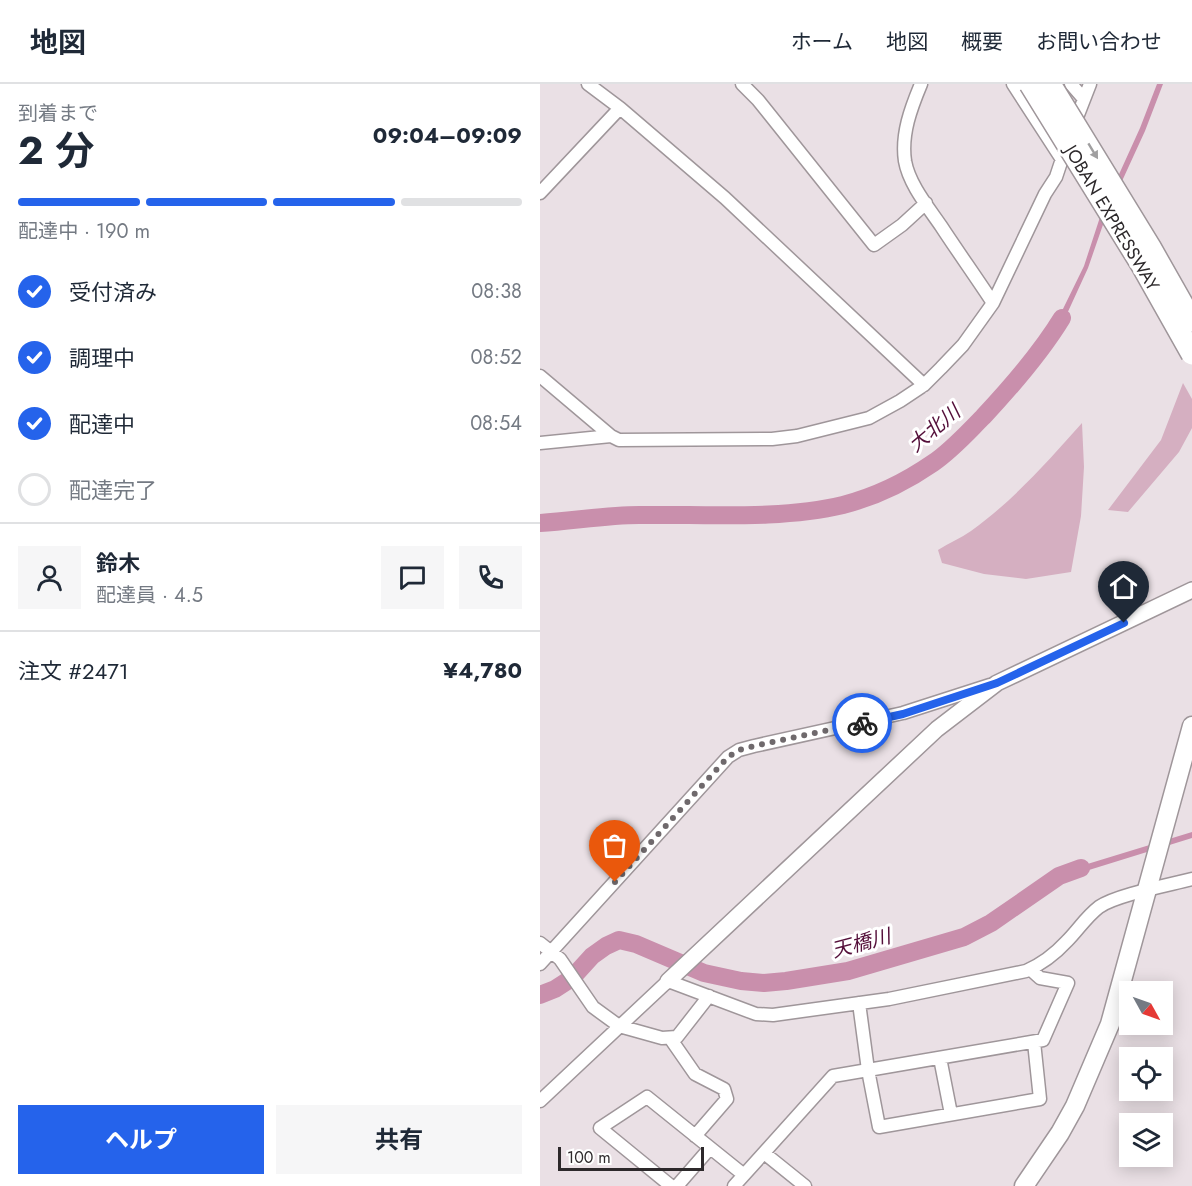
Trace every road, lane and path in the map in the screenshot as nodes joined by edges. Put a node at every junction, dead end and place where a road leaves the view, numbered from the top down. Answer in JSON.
{"nodes":[{"id":1,"x":588,"y":84,"type":"edge"},
{"id":2,"x":742,"y":84,"type":"edge"},
{"id":3,"x":921,"y":84,"type":"edge"},
{"id":4,"x":1013,"y":84,"type":"edge"},
{"id":5,"x":1030,"y":84,"type":"edge"},
{"id":6,"x":1050,"y":84,"type":"edge"},
{"id":7,"x":1071,"y":84,"type":"edge"},
{"id":8,"x":1090,"y":84,"type":"edge"},
{"id":9,"x":1084,"y":99,"type":"junction"},
{"id":10,"x":620,"y":108,"type":"junction"},
{"id":11,"x":1061,"y":158,"type":"junction"},
{"id":12,"x":540,"y":193,"type":"edge"},
{"id":13,"x":926,"y":203,"type":"junction"},
{"id":14,"x":993,"y":303,"type":"junction"},
{"id":15,"x":1192,"y":321,"type":"edge"},
{"id":16,"x":1192,"y":354,"type":"edge"},
{"id":17,"x":542,"y":382,"type":"edge"},
{"id":18,"x":924,"y":385,"type":"junction"},
{"id":19,"x":611,"y":436,"type":"junction"},
{"id":20,"x":540,"y":442,"type":"edge"},
{"id":21,"x":1192,"y":590,"type":"edge"},
{"id":22,"x":997,"y":683,"type":"junction"},
{"id":23,"x":1192,"y":726,"type":"edge"},
{"id":24,"x":1192,"y":879,"type":"edge"},
{"id":25,"x":1146,"y":891,"type":"junction"},
{"id":26,"x":540,"y":944,"type":"edge"},
{"id":27,"x":551,"y":952,"type":"junction"},
{"id":28,"x":540,"y":964,"type":"edge"},
{"id":29,"x":1030,"y":969,"type":"junction"},
{"id":30,"x":668,"y":981,"type":"junction"},
{"id":31,"x":709,"y":996,"type":"junction"},
{"id":32,"x":859,"y":1003,"type":"junction"},
{"id":33,"x":619,"y":1026,"type":"junction"},
{"id":34,"x":670,"y":1038,"type":"junction"},
{"id":35,"x":1034,"y":1042,"type":"junction"},
{"id":36,"x":940,"y":1058,"type":"junction"},
{"id":37,"x":868,"y":1070,"type":"junction"},
{"id":38,"x":540,"y":1101,"type":"edge"},
{"id":39,"x":951,"y":1114,"type":"junction"},
{"id":40,"x":695,"y":1136,"type":"junction"},
{"id":41,"x":710,"y":1148,"type":"junction"},
{"id":42,"x":764,"y":1153,"type":"junction"},
{"id":43,"x":744,"y":1175,"type":"junction"},
{"id":44,"x":671,"y":1186,"type":"edge"},
{"id":45,"x":677,"y":1186,"type":"edge"},
{"id":46,"x":734,"y":1186,"type":"edge"},
{"id":47,"x":805,"y":1186,"type":"edge"},
{"id":48,"x":1024,"y":1186,"type":"edge"}],
"edges":[{"from":1,"to":10,"type":"street"},
{"from":2,"to":13,"type":"street"},
{"from":3,"to":13,"type":"street"},
{"from":4,"to":11,"type":"street"},
{"from":5,"to":16,"type":"highway","name":"JOBAN EXPRESSWAY","bridge":true},
{"from":6,"to":15,"type":"highway","name":"JOBAN EXPRESSWAY","one_way":true,"bridge":true},
{"from":7,"to":9,"type":"street"},
{"from":8,"to":9,"type":"street"},
{"from":9,"to":11,"type":"street"},
{"from":10,"to":12,"type":"street"},
{"from":10,"to":18,"type":"street"},
{"from":11,"to":14,"type":"street"},
{"from":13,"to":14,"type":"street"},
{"from":14,"to":18,"type":"street"},
{"from":17,"to":19,"type":"street"},
{"from":18,"to":19,"type":"street"},
{"from":19,"to":20,"type":"street"},
{"from":21,"to":22,"type":"street"},
{"from":22,"to":27,"type":"street"},
{"from":22,"to":30,"type":"street"},
{"from":23,"to":25,"type":"main road"},
{"from":24,"to":25,"type":"street"},
{"from":25,"to":29,"type":"street"},
{"from":25,"to":48,"type":"main road"},
{"from":26,"to":27,"type":"street"},
{"from":27,"to":28,"type":"street"},
{"from":27,"to":33,"type":"street"},
{"from":29,"to":32,"type":"street"},
{"from":29,"to":35,"type":"street"},
{"from":30,"to":31,"type":"street"},
{"from":30,"to":33,"type":"street"},
{"from":31,"to":32,"type":"street"},
{"from":31,"to":34,"type":"street"},
{"from":32,"to":37,"type":"street"},
{"from":33,"to":34,"type":"street"},
{"from":33,"to":38,"type":"street"},
{"from":34,"to":40,"type":"street"},
{"from":35,"to":36,"type":"street"},
{"from":35,"to":39,"type":"street"},
{"from":36,"to":37,"type":"street"},
{"from":36,"to":39,"type":"street"},
{"from":37,"to":39,"type":"street"},
{"from":37,"to":42,"type":"street"},
{"from":40,"to":41,"type":"street"},
{"from":40,"to":44,"type":"street"},
{"from":41,"to":43,"type":"street"},
{"from":41,"to":45,"type":"street"},
{"from":42,"to":43,"type":"street"},
{"from":42,"to":47,"type":"street"},
{"from":43,"to":46,"type":"street"}]}
